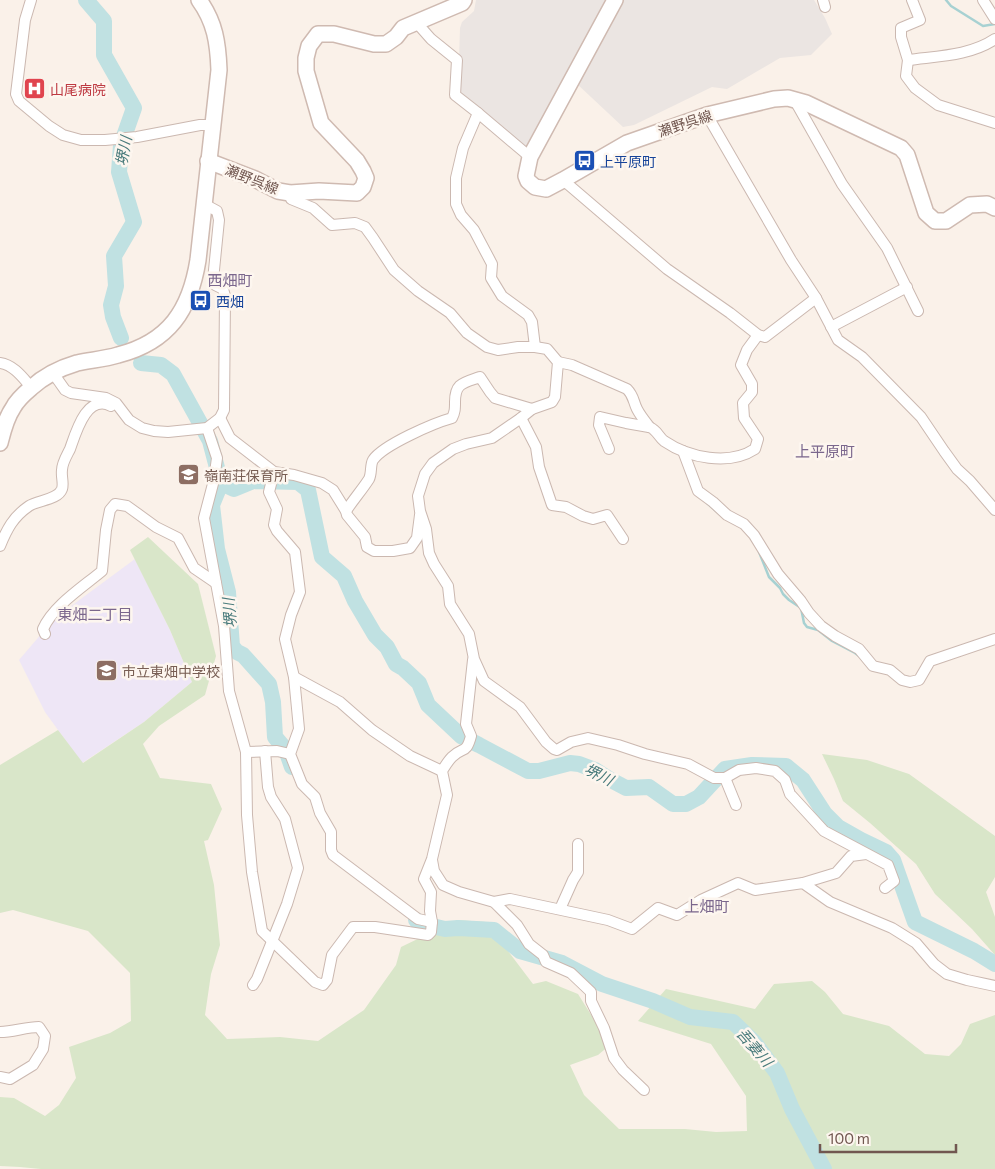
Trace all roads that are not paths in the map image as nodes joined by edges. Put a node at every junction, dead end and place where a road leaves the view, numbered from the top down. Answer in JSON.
{"nodes":[{"id":1,"x":31,"y":0,"type":"edge"},
{"id":2,"x":199,"y":0,"type":"edge"},
{"id":3,"x":464,"y":0,"type":"edge"},
{"id":4,"x":615,"y":0,"type":"edge"},
{"id":5,"x":912,"y":0,"type":"edge"},
{"id":6,"x":983,"y":0,"type":"edge"},
{"id":7,"x":995,"y":18,"type":"edge"},
{"id":8,"x":416,"y":22,"type":"junction"},
{"id":9,"x":995,"y":39,"type":"edge"},
{"id":10,"x":908,"y":60,"type":"junction"},
{"id":11,"x":794,"y":99,"type":"junction"},
{"id":12,"x":478,"y":113,"type":"junction"},
{"id":13,"x":707,"y":115,"type":"junction"},
{"id":14,"x":995,"y":124,"type":"edge"},
{"id":15,"x":213,"y":125,"type":"junction"},
{"id":16,"x":530,"y":157,"type":"junction"},
{"id":17,"x":208,"y":162,"type":"junction"},
{"id":18,"x":563,"y":180,"type":"junction"},
{"id":19,"x":290,"y":193,"type":"junction"},
{"id":20,"x":204,"y":204,"type":"junction"},
{"id":21,"x":995,"y":208,"type":"edge"},
{"id":22,"x":907,"y":287,"type":"junction"},
{"id":23,"x":816,"y":298,"type":"junction"},
{"id":24,"x":918,"y":311,"type":"dead end"},
{"id":25,"x":831,"y":327,"type":"junction"},
{"id":26,"x":758,"y":335,"type":"junction"},
{"id":27,"x":534,"y":347,"type":"junction"},
{"id":28,"x":558,"y":362,"type":"junction"},
{"id":29,"x":0,"y":363,"type":"edge"},
{"id":30,"x":53,"y":373,"type":"junction"},
{"id":31,"x":31,"y":387,"type":"junction"},
{"id":32,"x":532,"y":409,"type":"junction"},
{"id":33,"x":124,"y":414,"type":"junction"},
{"id":34,"x":220,"y":418,"type":"junction"},
{"id":35,"x":521,"y":418,"type":"junction"},
{"id":36,"x":649,"y":427,"type":"junction"},
{"id":37,"x":207,"y":428,"type":"junction"},
{"id":38,"x":0,"y":443,"type":"edge"},
{"id":39,"x":609,"y":448,"type":"dead end"},
{"id":40,"x":683,"y":451,"type":"junction"},
{"id":41,"x":274,"y":472,"type":"junction"},
{"id":42,"x":995,"y":510,"type":"edge"},
{"id":43,"x":346,"y":511,"type":"junction"},
{"id":44,"x":420,"y":511,"type":"junction"},
{"id":45,"x":623,"y":539,"type":"dead end"},
{"id":46,"x":0,"y":546,"type":"edge"},
{"id":47,"x":216,"y":583,"type":"junction"},
{"id":48,"x":45,"y":634,"type":"dead end"},
{"id":49,"x":995,"y":639,"type":"edge"},
{"id":50,"x":474,"y":659,"type":"junction"},
{"id":51,"x":294,"y":676,"type":"junction"},
{"id":52,"x":265,"y":751,"type":"junction"},
{"id":53,"x":246,"y":752,"type":"junction"},
{"id":54,"x":290,"y":754,"type":"junction"},
{"id":55,"x":442,"y":771,"type":"junction"},
{"id":56,"x":725,"y":778,"type":"junction"},
{"id":57,"x":736,"y":805,"type":"dead end"},
{"id":58,"x":578,"y":844,"type":"dead end"},
{"id":59,"x":866,"y":854,"type":"junction"},
{"id":60,"x":432,"y":859,"type":"junction"},
{"id":61,"x":803,"y":883,"type":"junction"},
{"id":62,"x":885,"y":888,"type":"dead end"},
{"id":63,"x":494,"y":902,"type":"junction"},
{"id":64,"x":560,"y":909,"type":"junction"},
{"id":65,"x":432,"y":922,"type":"junction"},
{"id":66,"x":272,"y":941,"type":"junction"},
{"id":67,"x":253,"y":984,"type":"dead end"},
{"id":68,"x":995,"y":986,"type":"edge"},
{"id":69,"x":0,"y":1032,"type":"edge"},
{"id":70,"x":0,"y":1077,"type":"edge"},
{"id":71,"x":644,"y":1090,"type":"dead end"}],
"edges":[{"from":1,"to":15,"type":"street"},
{"from":2,"to":15,"type":"main road","name":"瀬野呉線"},
{"from":3,"to":8,"type":"main road","name":"瀬野呉線"},
{"from":4,"to":16,"type":"main road","name":"瀬野呉線"},
{"from":5,"to":10,"type":"street"},
{"from":6,"to":7,"type":"street"},
{"from":8,"to":12,"type":"street"},
{"from":8,"to":19,"type":"main road","name":"瀬野呉線"},
{"from":9,"to":10,"type":"street"},
{"from":10,"to":14,"type":"street"},
{"from":11,"to":13,"type":"main road","name":"瀬野呉線"},
{"from":11,"to":21,"type":"main road","name":"瀬野呉線"},
{"from":11,"to":22,"type":"street"},
{"from":12,"to":16,"type":"street"},
{"from":12,"to":27,"type":"street"},
{"from":13,"to":18,"type":"main road","name":"瀬野呉線"},
{"from":13,"to":23,"type":"street"},
{"from":15,"to":17,"type":"main road","name":"瀬野呉線"},
{"from":16,"to":18,"type":"main road","name":"瀬野呉線"},
{"from":17,"to":19,"type":"main road","name":"瀬野呉線"},
{"from":17,"to":20,"type":"main road"},
{"from":18,"to":26,"type":"street"},
{"from":19,"to":27,"type":"street"},
{"from":20,"to":30,"type":"main road"},
{"from":20,"to":34,"type":"street"},
{"from":22,"to":24,"type":"street"},
{"from":22,"to":25,"type":"street"},
{"from":23,"to":25,"type":"street"},
{"from":23,"to":26,"type":"street"},
{"from":25,"to":42,"type":"street"},
{"from":26,"to":40,"type":"street"},
{"from":27,"to":28,"type":"street"},
{"from":28,"to":32,"type":"street"},
{"from":28,"to":36,"type":"street"},
{"from":29,"to":31,"type":"street"},
{"from":30,"to":31,"type":"main road"},
{"from":30,"to":33,"type":"street"},
{"from":31,"to":38,"type":"main road"},
{"from":32,"to":35,"type":"street"},
{"from":32,"to":43,"type":"street"},
{"from":33,"to":37,"type":"street"},
{"from":33,"to":46,"type":"street"},
{"from":34,"to":37,"type":"street"},
{"from":34,"to":41,"type":"street"},
{"from":35,"to":44,"type":"street"},
{"from":35,"to":45,"type":"street"},
{"from":36,"to":39,"type":"street"},
{"from":36,"to":40,"type":"street"},
{"from":37,"to":47,"type":"street"},
{"from":40,"to":49,"type":"street"},
{"from":41,"to":43,"type":"street"},
{"from":41,"to":51,"type":"street"},
{"from":43,"to":44,"type":"street"},
{"from":44,"to":50,"type":"street"},
{"from":47,"to":48,"type":"street"},
{"from":47,"to":53,"type":"street"},
{"from":50,"to":55,"type":"street"},
{"from":50,"to":56,"type":"street"},
{"from":51,"to":54,"type":"street"},
{"from":51,"to":55,"type":"street"},
{"from":52,"to":53,"type":"street"},
{"from":52,"to":54,"type":"street"},
{"from":52,"to":66,"type":"street"},
{"from":53,"to":66,"type":"street"},
{"from":54,"to":65,"type":"street"},
{"from":55,"to":60,"type":"street"},
{"from":56,"to":57,"type":"street"},
{"from":56,"to":59,"type":"street"},
{"from":58,"to":64,"type":"street"},
{"from":59,"to":61,"type":"street"},
{"from":59,"to":62,"type":"street"},
{"from":60,"to":63,"type":"street"},
{"from":60,"to":65,"type":"street"},
{"from":61,"to":64,"type":"street"},
{"from":61,"to":68,"type":"street"},
{"from":63,"to":64,"type":"street"},
{"from":63,"to":71,"type":"street"},
{"from":65,"to":66,"type":"street"},
{"from":66,"to":67,"type":"street"},
{"from":69,"to":70,"type":"street"}]}
